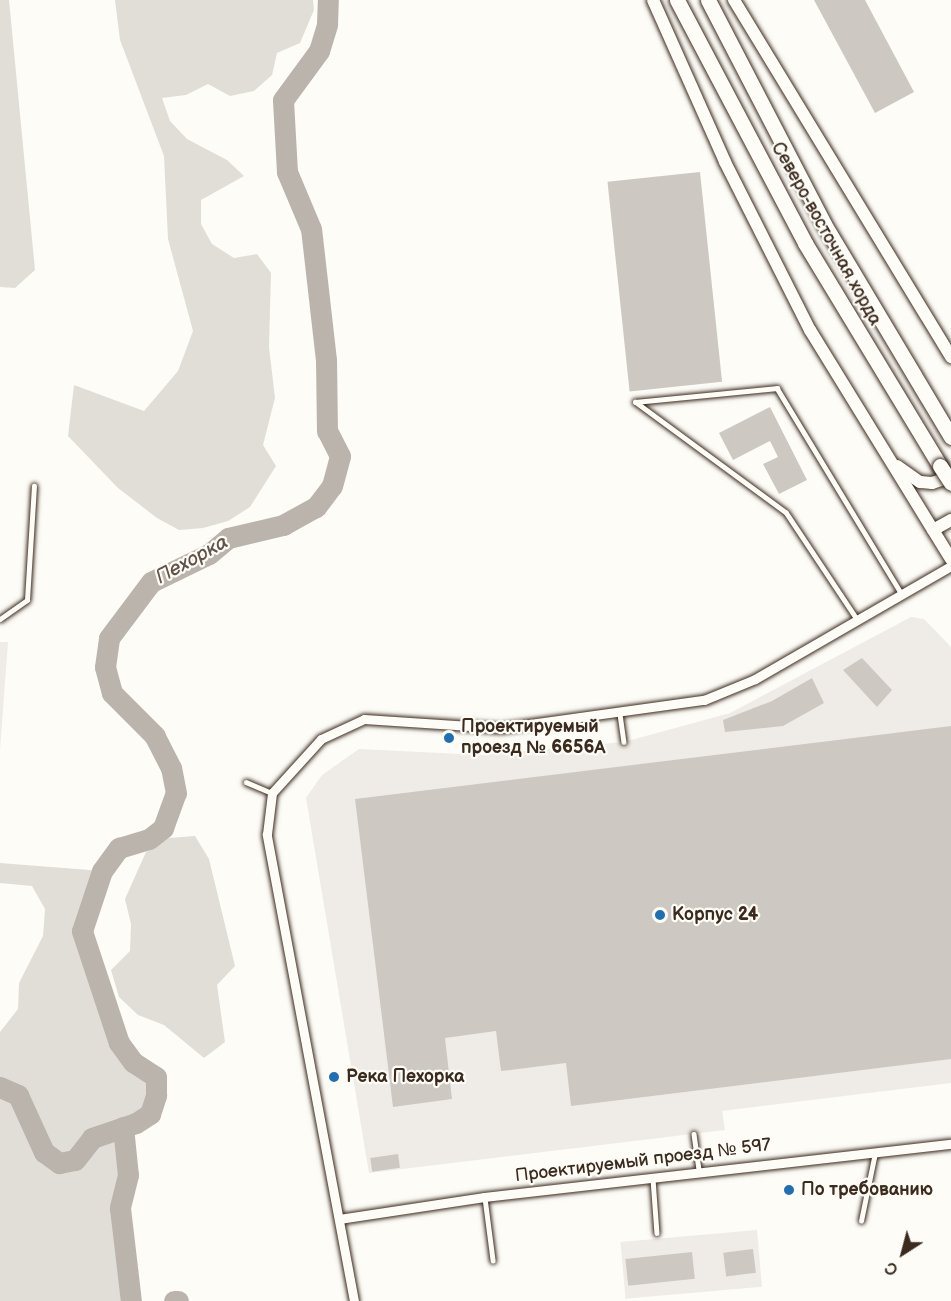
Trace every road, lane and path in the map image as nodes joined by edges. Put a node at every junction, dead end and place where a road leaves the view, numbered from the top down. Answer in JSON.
{"nodes":[{"id":1,"x":653,"y":0,"type":"edge"},
{"id":2,"x":677,"y":0,"type":"edge"},
{"id":3,"x":708,"y":0,"type":"edge"},
{"id":4,"x":734,"y":0,"type":"edge"},
{"id":5,"x":951,"y":357,"type":"edge"},
{"id":6,"x":951,"y":437,"type":"edge"},
{"id":7,"x":880,"y":448,"type":"junction"},
{"id":8,"x":945,"y":472,"type":"edge"},
{"id":9,"x":951,"y":483,"type":"edge"},
{"id":10,"x":34,"y":486,"type":"dead end"},
{"id":11,"x":951,"y":520,"type":"edge"},
{"id":12,"x":933,"y":530,"type":"junction"},
{"id":13,"x":951,"y":559,"type":"edge"},
{"id":14,"x":951,"y":566,"type":"edge"},
{"id":15,"x":902,"y":594,"type":"junction"},
{"id":16,"x":0,"y":619,"type":"edge"},
{"id":17,"x":857,"y":620,"type":"junction"},
{"id":18,"x":620,"y":714,"type":"junction"},
{"id":19,"x":624,"y":742,"type":"dead end"},
{"id":20,"x":246,"y":782,"type":"dead end"},
{"id":21,"x":272,"y":793,"type":"junction"},
{"id":22,"x":694,"y":1134,"type":"dead end"},
{"id":23,"x":951,"y":1144,"type":"edge"},
{"id":24,"x":876,"y":1150,"type":"junction"},
{"id":25,"x":699,"y":1171,"type":"junction"},
{"id":26,"x":653,"y":1177,"type":"junction"},
{"id":27,"x":484,"y":1197,"type":"junction"},
{"id":28,"x":339,"y":1219,"type":"junction"},
{"id":29,"x":861,"y":1221,"type":"dead end"},
{"id":30,"x":657,"y":1233,"type":"dead end"},
{"id":31,"x":493,"y":1260,"type":"dead end"},
{"id":32,"x":354,"y":1301,"type":"edge"}],
"edges":[{"from":1,"to":7,"type":"street"},
{"from":2,"to":8,"type":"highway","name":"Северо-восточная хорда"},
{"from":3,"to":6,"type":"highway","name":"Северо-восточная хорда"},
{"from":4,"to":5,"type":"street"},
{"from":7,"to":8,"type":"street"},
{"from":7,"to":12,"type":"street"},
{"from":8,"to":9,"type":"highway","name":"Северо-восточная хорда","bridge":true},
{"from":10,"to":16,"type":"lane"},
{"from":11,"to":12,"type":"street"},
{"from":12,"to":13,"type":"street"},
{"from":14,"to":15,"type":"street"},
{"from":15,"to":17,"type":"street"},
{"from":15,"to":17,"type":"lane"},
{"from":17,"to":18,"type":"street"},
{"from":18,"to":19,"type":"lane"},
{"from":18,"to":21,"type":"street"},
{"from":20,"to":21,"type":"lane"},
{"from":21,"to":28,"type":"street"},
{"from":22,"to":25,"type":"lane"},
{"from":23,"to":24,"type":"street","name":"Проектируемый проезд № 597"},
{"from":24,"to":25,"type":"street","name":"Проектируемый проезд № 597"},
{"from":24,"to":29,"type":"lane"},
{"from":25,"to":26,"type":"street","name":"Проектируемый проезд № 597"},
{"from":26,"to":27,"type":"street","name":"Проектируемый проезд № 597"},
{"from":26,"to":30,"type":"lane"},
{"from":27,"to":28,"type":"street","name":"Проектируемый проезд № 597"},
{"from":27,"to":31,"type":"lane"},
{"from":28,"to":32,"type":"street"}]}
